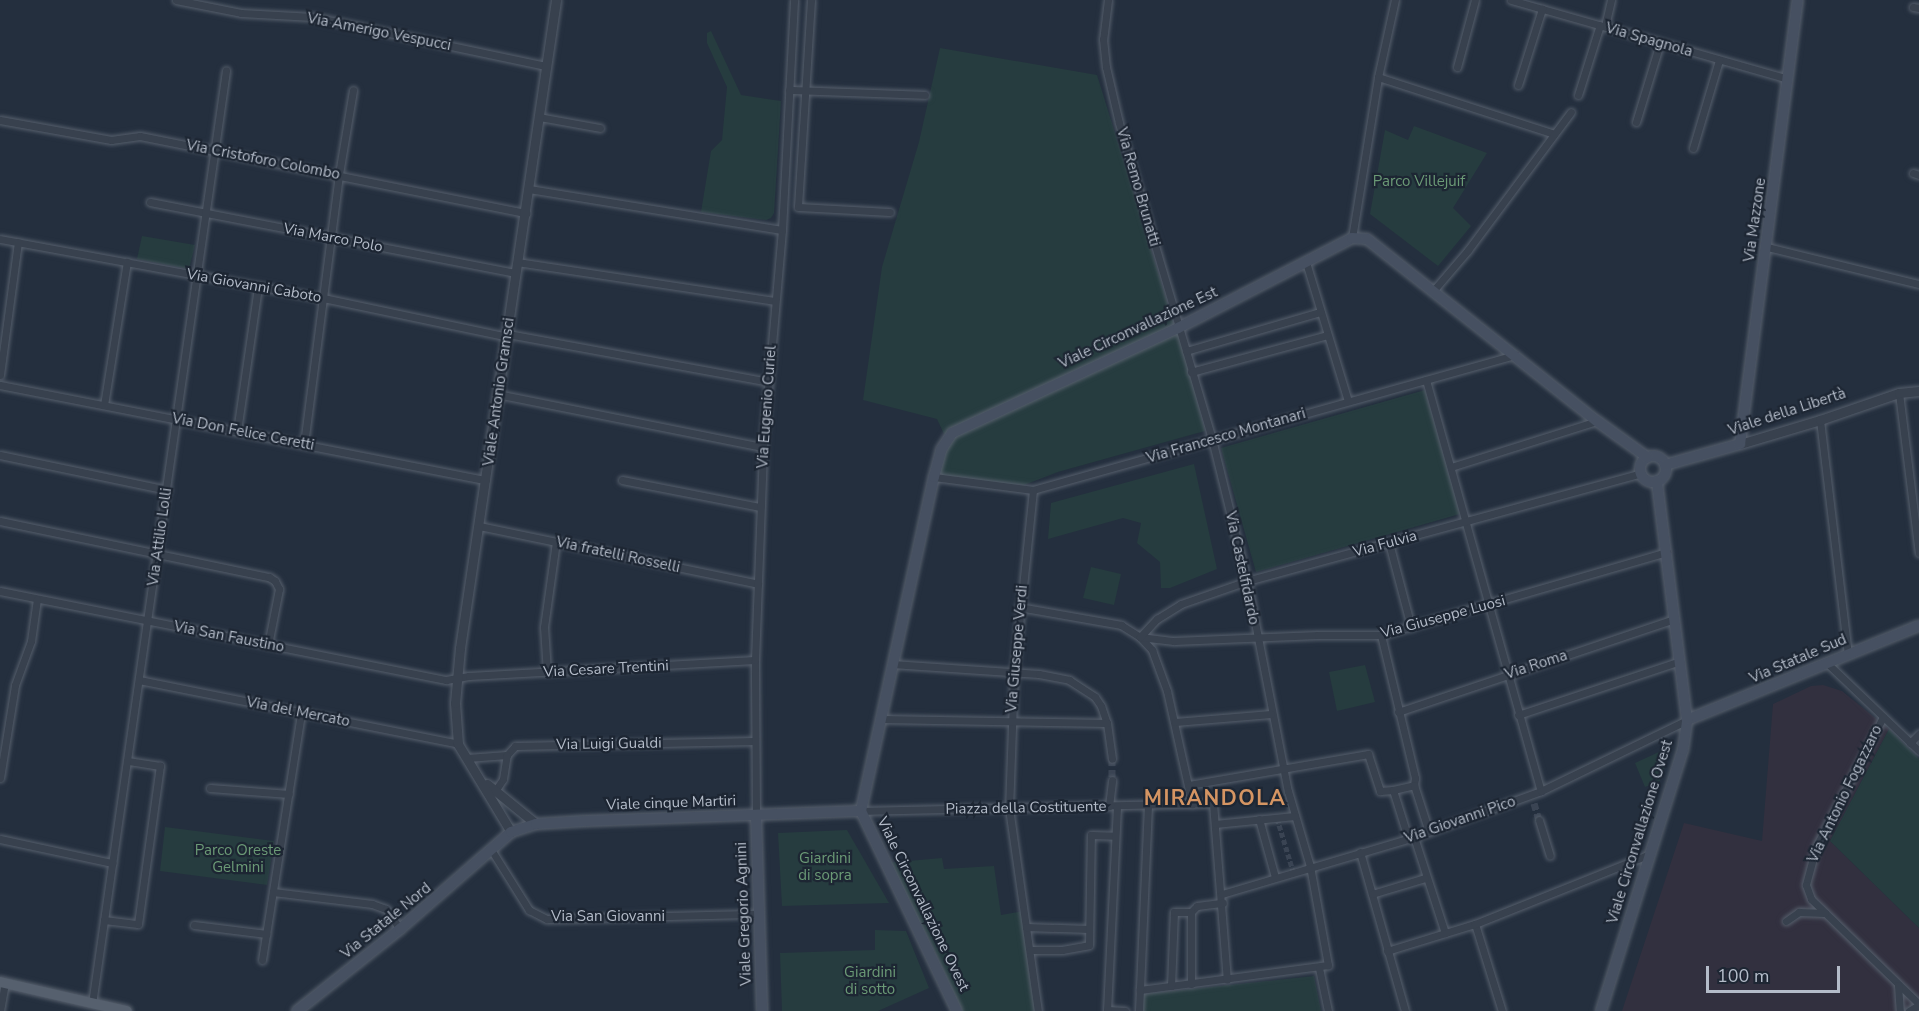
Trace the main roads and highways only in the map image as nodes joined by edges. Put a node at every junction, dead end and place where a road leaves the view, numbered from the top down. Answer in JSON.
{"nodes":[{"id":1,"x":1798,"y":0,"type":"edge"},
{"id":2,"x":1740,"y":444,"type":"joint"},
{"id":3,"x":1647,"y":457,"type":"junction"},
{"id":4,"x":1665,"y":465,"type":"junction"},
{"id":5,"x":1657,"y":481,"type":"junction"},
{"id":6,"x":1919,"y":626,"type":"edge"},
{"id":7,"x":1688,"y":720,"type":"junction"},
{"id":8,"x":861,"y":811,"type":"junction"},
{"id":9,"x":756,"y":816,"type":"junction"},
{"id":10,"x":492,"y":851,"type":"joint"},
{"id":11,"x":2,"y":982,"type":"edge"},
{"id":12,"x":127,"y":1011,"type":"edge"},
{"id":13,"x":297,"y":1011,"type":"edge"},
{"id":14,"x":762,"y":1011,"type":"edge"},
{"id":15,"x":957,"y":1011,"type":"edge"},
{"id":16,"x":1601,"y":1011,"type":"edge"}],
"edges":[{"from":1,"to":2,"type":"main road","name":"Via Mazzone"},
{"from":2,"to":4,"type":"main road","name":"Viale della Libertà"},
{"from":3,"to":4,"type":"main road"},
{"from":3,"to":5,"type":"main road"},
{"from":3,"to":8,"type":"main road","name":"Viale Circonvallazione Est"},
{"from":4,"to":5,"type":"main road"},
{"from":5,"to":7,"type":"main road","name":"Viale Circonvallazione Ovest"},
{"from":6,"to":7,"type":"main road","name":"Via Statale Sud"},
{"from":7,"to":16,"type":"main road","name":"Viale Circonvallazione Ovest"},
{"from":8,"to":9,"type":"main road","name":"Viale cinque Martiri"},
{"from":8,"to":15,"type":"main road","name":"Viale Circonvallazione Ovest"},
{"from":9,"to":10,"type":"main road","name":"Viale cinque Martiri"},
{"from":9,"to":14,"type":"main road","name":"Viale Gregorio Agnini"},
{"from":10,"to":13,"type":"main road","name":"Via Statale Nord"},
{"from":11,"to":12,"type":"main road"}]}
